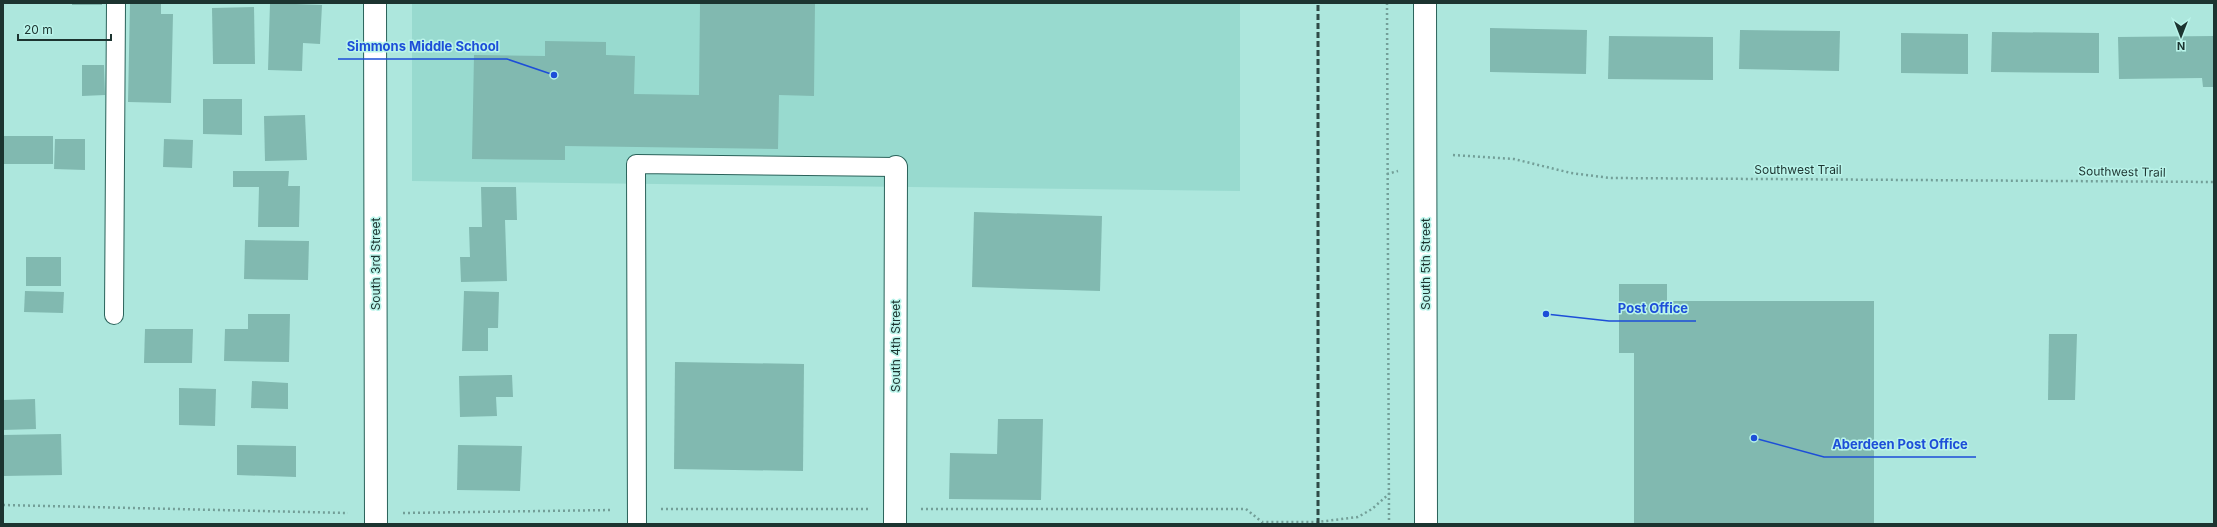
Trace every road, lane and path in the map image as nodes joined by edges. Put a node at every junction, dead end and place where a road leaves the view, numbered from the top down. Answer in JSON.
{"nodes":[{"id":1,"x":116,"y":3,"type":"edge"},
{"id":2,"x":375,"y":3,"type":"edge"},
{"id":3,"x":1387,"y":3,"type":"edge"},
{"id":4,"x":1425,"y":3,"type":"edge"},
{"id":5,"x":1426,"y":161,"type":"junction"},
{"id":6,"x":896,"y":167,"type":"joint"},
{"id":7,"x":1387,"y":174,"type":"junction"},
{"id":8,"x":2214,"y":182,"type":"edge"},
{"id":9,"x":114,"y":315,"type":"dead end"},
{"id":10,"x":1390,"y":493,"type":"junction"},
{"id":11,"x":1246,"y":509,"type":"dead end"},
{"id":12,"x":376,"y":524,"type":"edge"},
{"id":13,"x":637,"y":524,"type":"edge"},
{"id":14,"x":895,"y":524,"type":"edge"},
{"id":15,"x":1389,"y":524,"type":"edge"},
{"id":16,"x":1426,"y":524,"type":"edge"}],
"edges":[{"from":1,"to":9,"type":"lane"},
{"from":2,"to":12,"type":"street","name":"South 3rd Street"},
{"from":3,"to":7,"type":"path"},
{"from":4,"to":5,"type":"street","name":"South 5th Street"},
{"from":5,"to":7,"type":"path","name":"Southwest Trail"},
{"from":5,"to":8,"type":"path","name":"Southwest Trail"},
{"from":5,"to":16,"type":"street","name":"South 5th Street"},
{"from":6,"to":13,"type":"lane"},
{"from":6,"to":14,"type":"street","name":"South 4th Street"},
{"from":7,"to":10,"type":"path"},
{"from":10,"to":11,"type":"path"},
{"from":10,"to":15,"type":"path"}]}
